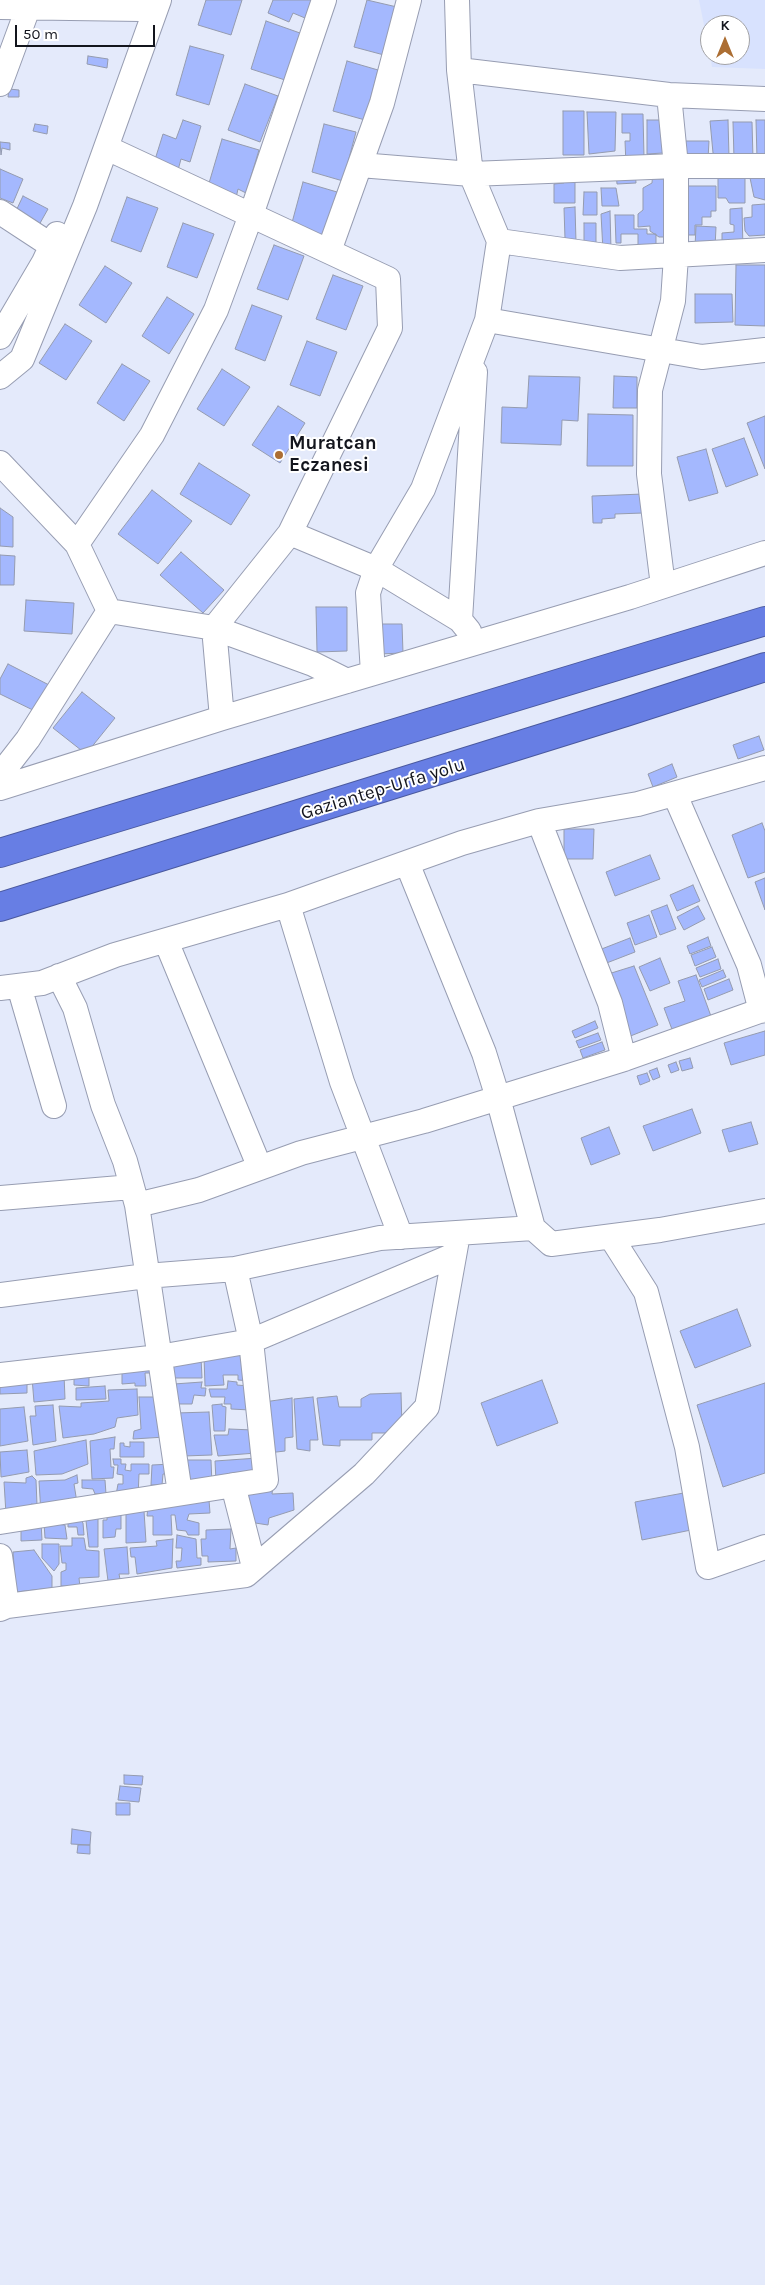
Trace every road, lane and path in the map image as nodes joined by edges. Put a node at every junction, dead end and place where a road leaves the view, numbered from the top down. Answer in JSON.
{"nodes":[{"id":1,"x":324,"y":0,"type":"edge"},
{"id":2,"x":409,"y":0,"type":"edge"},
{"id":3,"x":457,"y":0,"type":"edge"},
{"id":4,"x":148,"y":3,"type":"edge"},
{"id":5,"x":0,"y":7,"type":"edge"},
{"id":6,"x":28,"y":8,"type":"junction"},
{"id":7,"x":459,"y":70,"type":"junction"},
{"id":8,"x":0,"y":84,"type":"edge"},
{"id":9,"x":669,"y":95,"type":"junction"},
{"id":10,"x":765,"y":100,"type":"edge"},
{"id":11,"x":106,"y":148,"type":"junction"},
{"id":12,"x":360,"y":165,"type":"junction"},
{"id":13,"x":676,"y":166,"type":"junction"},
{"id":14,"x":765,"y":166,"type":"edge"},
{"id":15,"x":471,"y":174,"type":"junction"},
{"id":16,"x":0,"y":212,"type":"edge"},
{"id":17,"x":251,"y":215,"type":"junction"},
{"id":18,"x":499,"y":241,"type":"junction"},
{"id":19,"x":52,"y":246,"type":"junction"},
{"id":20,"x":765,"y":250,"type":"edge"},
{"id":21,"x":329,"y":251,"type":"junction"},
{"id":22,"x":676,"y":256,"type":"junction"},
{"id":23,"x":487,"y":320,"type":"junction"},
{"id":24,"x":0,"y":337,"type":"edge"},
{"id":25,"x":476,"y":347,"type":"junction"},
{"id":26,"x":765,"y":350,"type":"edge"},
{"id":27,"x":661,"y":351,"type":"junction"},
{"id":28,"x":0,"y":377,"type":"edge"},
{"id":29,"x":0,"y":463,"type":"edge"},
{"id":30,"x":290,"y":533,"type":"junction"},
{"id":31,"x":77,"y":544,"type":"junction"},
{"id":32,"x":765,"y":553,"type":"edge"},
{"id":33,"x":376,"y":569,"type":"junction"},
{"id":34,"x":663,"y":586,"type":"junction"},
{"id":35,"x":109,"y":611,"type":"junction"},
{"id":36,"x":460,"y":620,"type":"junction"},
{"id":37,"x":765,"y":622,"type":"edge"},
{"id":38,"x":214,"y":628,"type":"junction"},
{"id":39,"x":478,"y":642,"type":"junction"},
{"id":40,"x":765,"y":666,"type":"edge"},
{"id":41,"x":373,"y":673,"type":"junction"},
{"id":42,"x":347,"y":680,"type":"junction"},
{"id":43,"x":222,"y":718,"type":"junction"},
{"id":44,"x":765,"y":768,"type":"edge"},
{"id":45,"x":0,"y":775,"type":"edge"},
{"id":46,"x":0,"y":788,"type":"edge"},
{"id":47,"x":675,"y":794,"type":"junction"},
{"id":48,"x":539,"y":821,"type":"junction"},
{"id":49,"x":0,"y":853,"type":"edge"},
{"id":50,"x":407,"y":863,"type":"junction"},
{"id":51,"x":288,"y":905,"type":"junction"},
{"id":52,"x":0,"y":907,"type":"edge"},
{"id":53,"x":166,"y":940,"type":"junction"},
{"id":54,"x":59,"y":976,"type":"junction"},
{"id":55,"x":10,"y":987,"type":"edge"},
{"id":56,"x":763,"y":1010,"type":"edge"},
{"id":57,"x":624,"y":1059,"type":"junction"},
{"id":58,"x":498,"y":1098,"type":"junction"},
{"id":59,"x":54,"y":1106,"type":"dead end"},
{"id":60,"x":362,"y":1138,"type":"junction"},
{"id":61,"x":260,"y":1168,"type":"junction"},
{"id":62,"x":134,"y":1196,"type":"junction"},
{"id":63,"x":0,"y":1198,"type":"edge"},
{"id":64,"x":765,"y":1211,"type":"edge"},
{"id":65,"x":532,"y":1228,"type":"junction"},
{"id":66,"x":610,"y":1236,"type":"junction"},
{"id":67,"x":401,"y":1237,"type":"junction"},
{"id":68,"x":456,"y":1244,"type":"junction"},
{"id":69,"x":235,"y":1270,"type":"junction"},
{"id":70,"x":146,"y":1276,"type":"junction"},
{"id":71,"x":0,"y":1295,"type":"edge"},
{"id":72,"x":250,"y":1341,"type":"junction"},
{"id":73,"x":159,"y":1357,"type":"junction"},
{"id":74,"x":0,"y":1376,"type":"edge"},
{"id":75,"x":233,"y":1485,"type":"junction"},
{"id":76,"x":180,"y":1494,"type":"junction"},
{"id":77,"x":0,"y":1522,"type":"edge"},
{"id":78,"x":765,"y":1547,"type":"edge"},
{"id":79,"x":0,"y":1556,"type":"edge"},
{"id":80,"x":254,"y":1567,"type":"junction"},
{"id":81,"x":4,"y":1608,"type":"edge"}],
"edges":[{"from":1,"to":17,"type":"street"},
{"from":2,"to":12,"type":"street"},
{"from":3,"to":7,"type":"street"},
{"from":4,"to":6,"type":"street"},
{"from":4,"to":11,"type":"street"},
{"from":4,"to":19,"type":"street"},
{"from":5,"to":6,"type":"street"},
{"from":6,"to":8,"type":"street"},
{"from":7,"to":9,"type":"street"},
{"from":7,"to":15,"type":"street"},
{"from":9,"to":10,"type":"street"},
{"from":9,"to":13,"type":"street"},
{"from":11,"to":17,"type":"street"},
{"from":11,"to":28,"type":"street"},
{"from":12,"to":15,"type":"street"},
{"from":12,"to":21,"type":"street"},
{"from":13,"to":14,"type":"street"},
{"from":13,"to":15,"type":"street"},
{"from":13,"to":22,"type":"street"},
{"from":15,"to":18,"type":"street"},
{"from":16,"to":19,"type":"street"},
{"from":17,"to":21,"type":"street"},
{"from":17,"to":31,"type":"street"},
{"from":18,"to":22,"type":"street"},
{"from":18,"to":23,"type":"street"},
{"from":19,"to":24,"type":"street"},
{"from":20,"to":22,"type":"street"},
{"from":21,"to":30,"type":"street"},
{"from":22,"to":27,"type":"street"},
{"from":23,"to":25,"type":"street"},
{"from":23,"to":27,"type":"street"},
{"from":25,"to":33,"type":"street"},
{"from":25,"to":36,"type":"street"},
{"from":26,"to":27,"type":"street"},
{"from":27,"to":34,"type":"street"},
{"from":29,"to":31,"type":"street"},
{"from":30,"to":33,"type":"street"},
{"from":30,"to":38,"type":"street"},
{"from":31,"to":35,"type":"street"},
{"from":32,"to":34,"type":"street"},
{"from":33,"to":36,"type":"street"},
{"from":33,"to":41,"type":"street"},
{"from":34,"to":39,"type":"street"},
{"from":35,"to":38,"type":"street"},
{"from":35,"to":45,"type":"street"},
{"from":36,"to":39,"type":"street"},
{"from":37,"to":49,"type":"highway"},
{"from":38,"to":42,"type":"street"},
{"from":38,"to":43,"type":"street"},
{"from":39,"to":41,"type":"street"},
{"from":40,"to":52,"type":"highway","name":"Gaziantep-Urfa yolu"},
{"from":41,"to":42,"type":"street"},
{"from":42,"to":43,"type":"street"},
{"from":43,"to":46,"type":"street"},
{"from":44,"to":47,"type":"street"},
{"from":47,"to":48,"type":"street"},
{"from":47,"to":56,"type":"street"},
{"from":48,"to":50,"type":"street"},
{"from":48,"to":57,"type":"street"},
{"from":50,"to":51,"type":"street"},
{"from":50,"to":58,"type":"street"},
{"from":51,"to":53,"type":"street"},
{"from":51,"to":60,"type":"street"},
{"from":53,"to":54,"type":"street"},
{"from":53,"to":61,"type":"street"},
{"from":54,"to":55,"type":"street"},
{"from":54,"to":62,"type":"street"},
{"from":55,"to":59,"type":"street"},
{"from":56,"to":57,"type":"street"},
{"from":57,"to":58,"type":"street"},
{"from":58,"to":60,"type":"street"},
{"from":58,"to":65,"type":"street"},
{"from":60,"to":61,"type":"street"},
{"from":60,"to":67,"type":"street"},
{"from":61,"to":62,"type":"street"},
{"from":62,"to":63,"type":"street"},
{"from":62,"to":70,"type":"street"},
{"from":64,"to":66,"type":"street"},
{"from":65,"to":66,"type":"street"},
{"from":65,"to":68,"type":"street"},
{"from":66,"to":78,"type":"street"},
{"from":67,"to":68,"type":"street"},
{"from":67,"to":69,"type":"street"},
{"from":68,"to":72,"type":"street"},
{"from":68,"to":80,"type":"street"},
{"from":69,"to":70,"type":"street"},
{"from":69,"to":72,"type":"street"},
{"from":70,"to":71,"type":"street"},
{"from":70,"to":73,"type":"street"},
{"from":72,"to":73,"type":"street"},
{"from":72,"to":75,"type":"street"},
{"from":73,"to":74,"type":"street"},
{"from":73,"to":76,"type":"street"},
{"from":75,"to":76,"type":"street"},
{"from":75,"to":80,"type":"street"},
{"from":76,"to":77,"type":"street"},
{"from":79,"to":81,"type":"street"},
{"from":80,"to":81,"type":"street"}]}
